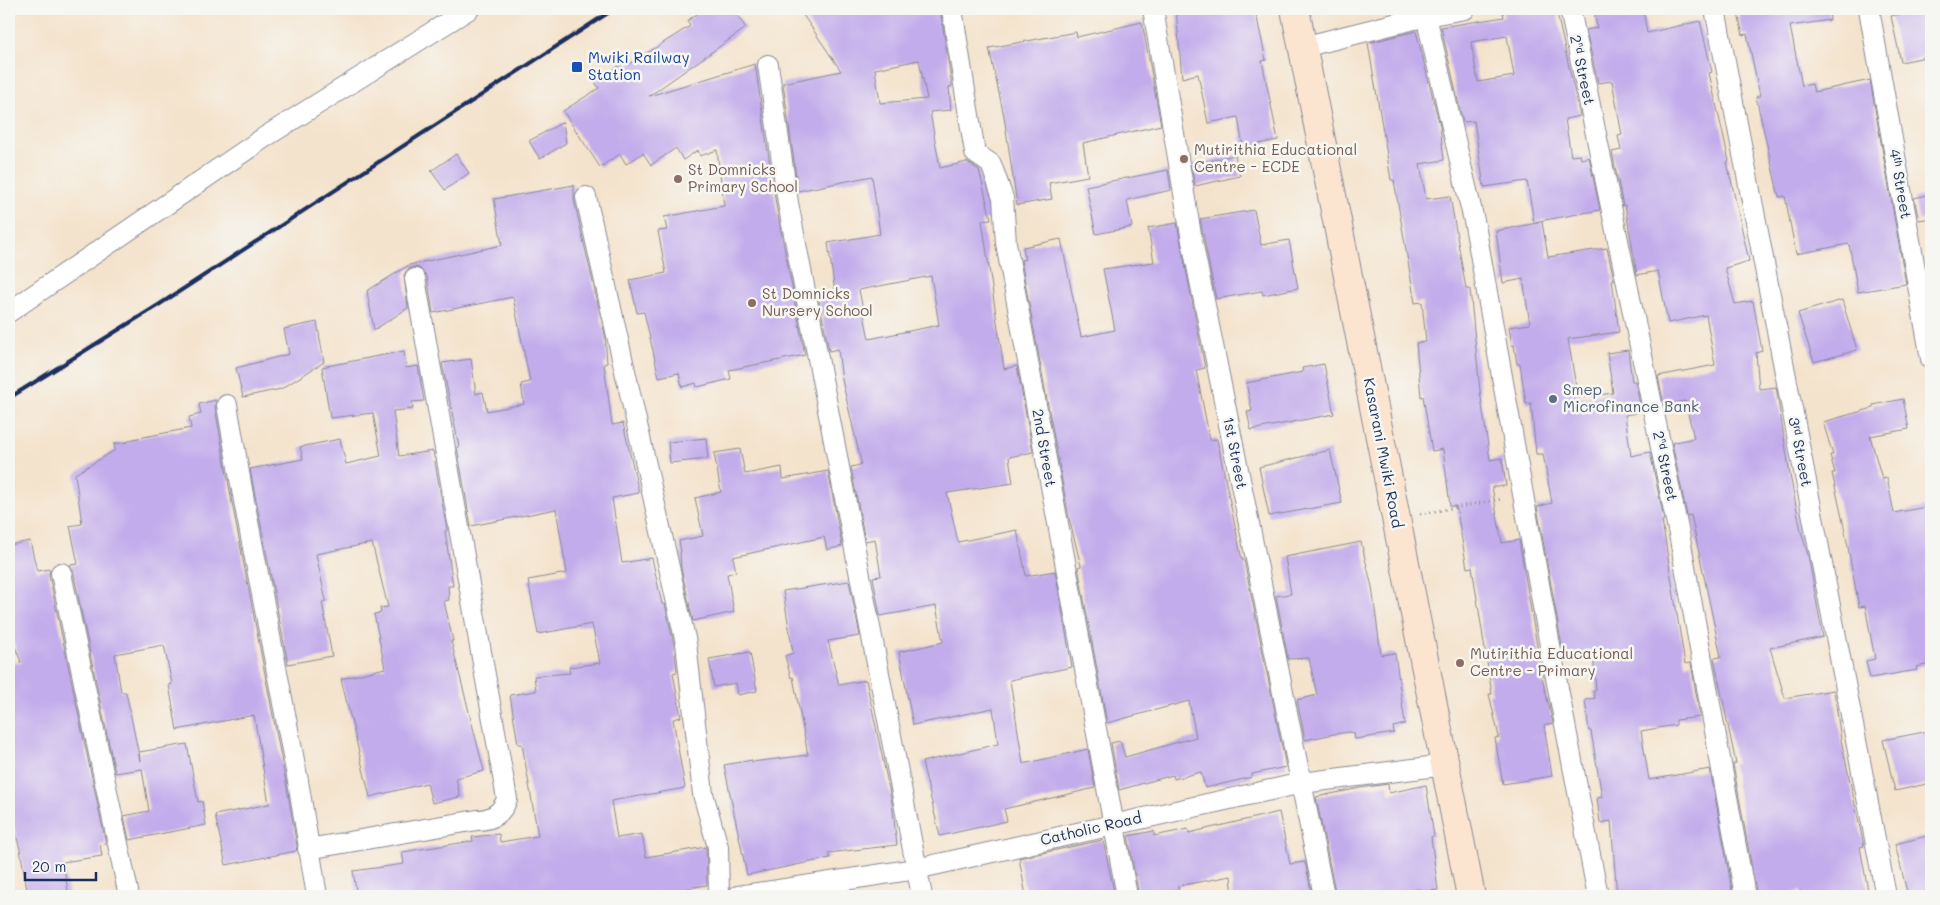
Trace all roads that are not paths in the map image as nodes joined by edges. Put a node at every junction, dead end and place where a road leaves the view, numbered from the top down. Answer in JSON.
{"nodes":[{"id":1,"x":469,"y":9,"type":"edge"},
{"id":2,"x":952,"y":9,"type":"edge"},
{"id":3,"x":1153,"y":9,"type":"edge"},
{"id":4,"x":1295,"y":9,"type":"edge"},
{"id":5,"x":1464,"y":9,"type":"edge"},
{"id":6,"x":1570,"y":9,"type":"edge"},
{"id":7,"x":1715,"y":9,"type":"edge"},
{"id":8,"x":1869,"y":9,"type":"edge"},
{"id":9,"x":1426,"y":16,"type":"junction"},
{"id":10,"x":1303,"y":47,"type":"junction"},
{"id":11,"x":768,"y":65,"type":"dead end"},
{"id":12,"x":586,"y":197,"type":"dead end"},
{"id":13,"x":416,"y":279,"type":"dead end"},
{"id":14,"x":9,"y":312,"type":"edge"},
{"id":15,"x":1931,"y":359,"type":"edge"},
{"id":16,"x":227,"y":405,"type":"dead end"},
{"id":17,"x":62,"y":573,"type":"dead end"},
{"id":18,"x":1445,"y":765,"type":"junction"},
{"id":19,"x":1302,"y":783,"type":"junction"},
{"id":20,"x":1113,"y":824,"type":"junction"},
{"id":21,"x":308,"y":849,"type":"junction"},
{"id":22,"x":916,"y":869,"type":"junction"},
{"id":23,"x":129,"y":896,"type":"edge"},
{"id":24,"x":317,"y":896,"type":"edge"},
{"id":25,"x":719,"y":896,"type":"edge"},
{"id":26,"x":738,"y":896,"type":"edge"},
{"id":27,"x":922,"y":896,"type":"edge"},
{"id":28,"x":1127,"y":896,"type":"edge"},
{"id":29,"x":1324,"y":896,"type":"edge"},
{"id":30,"x":1471,"y":896,"type":"edge"},
{"id":31,"x":1598,"y":896,"type":"edge"},
{"id":32,"x":1745,"y":896,"type":"edge"},
{"id":33,"x":1886,"y":896,"type":"edge"}],
"edges":[{"from":1,"to":14,"type":"street"},
{"from":2,"to":20,"type":"street","name":"2nd Street"},
{"from":3,"to":19,"type":"street","name":"1st Street"},
{"from":4,"to":10,"type":"main road","name":"Kasarani Mwiki Road"},
{"from":5,"to":9,"type":"street"},
{"from":6,"to":32,"type":"street","name":"2ⁿᵈ Street"},
{"from":7,"to":33,"type":"street","name":"3ʳᵈ Street"},
{"from":8,"to":15,"type":"street","name":"4ᵗʰ Street"},
{"from":9,"to":10,"type":"street"},
{"from":9,"to":31,"type":"street"},
{"from":10,"to":18,"type":"main road","name":"Kasarani Mwiki Road"},
{"from":11,"to":22,"type":"street"},
{"from":12,"to":25,"type":"street"},
{"from":13,"to":21,"type":"street"},
{"from":16,"to":21,"type":"street"},
{"from":17,"to":23,"type":"street"},
{"from":18,"to":19,"type":"street","name":"Catholic Road"},
{"from":18,"to":30,"type":"main road","name":"Kasarani Mwiki Road"},
{"from":19,"to":20,"type":"street","name":"Catholic Road"},
{"from":19,"to":29,"type":"street","name":"1st Street"},
{"from":20,"to":22,"type":"street","name":"Catholic Road"},
{"from":20,"to":28,"type":"street","name":"2nd Street"},
{"from":21,"to":24,"type":"street"},
{"from":22,"to":26,"type":"street","name":"Catholic Road"},
{"from":22,"to":27,"type":"street"}]}
